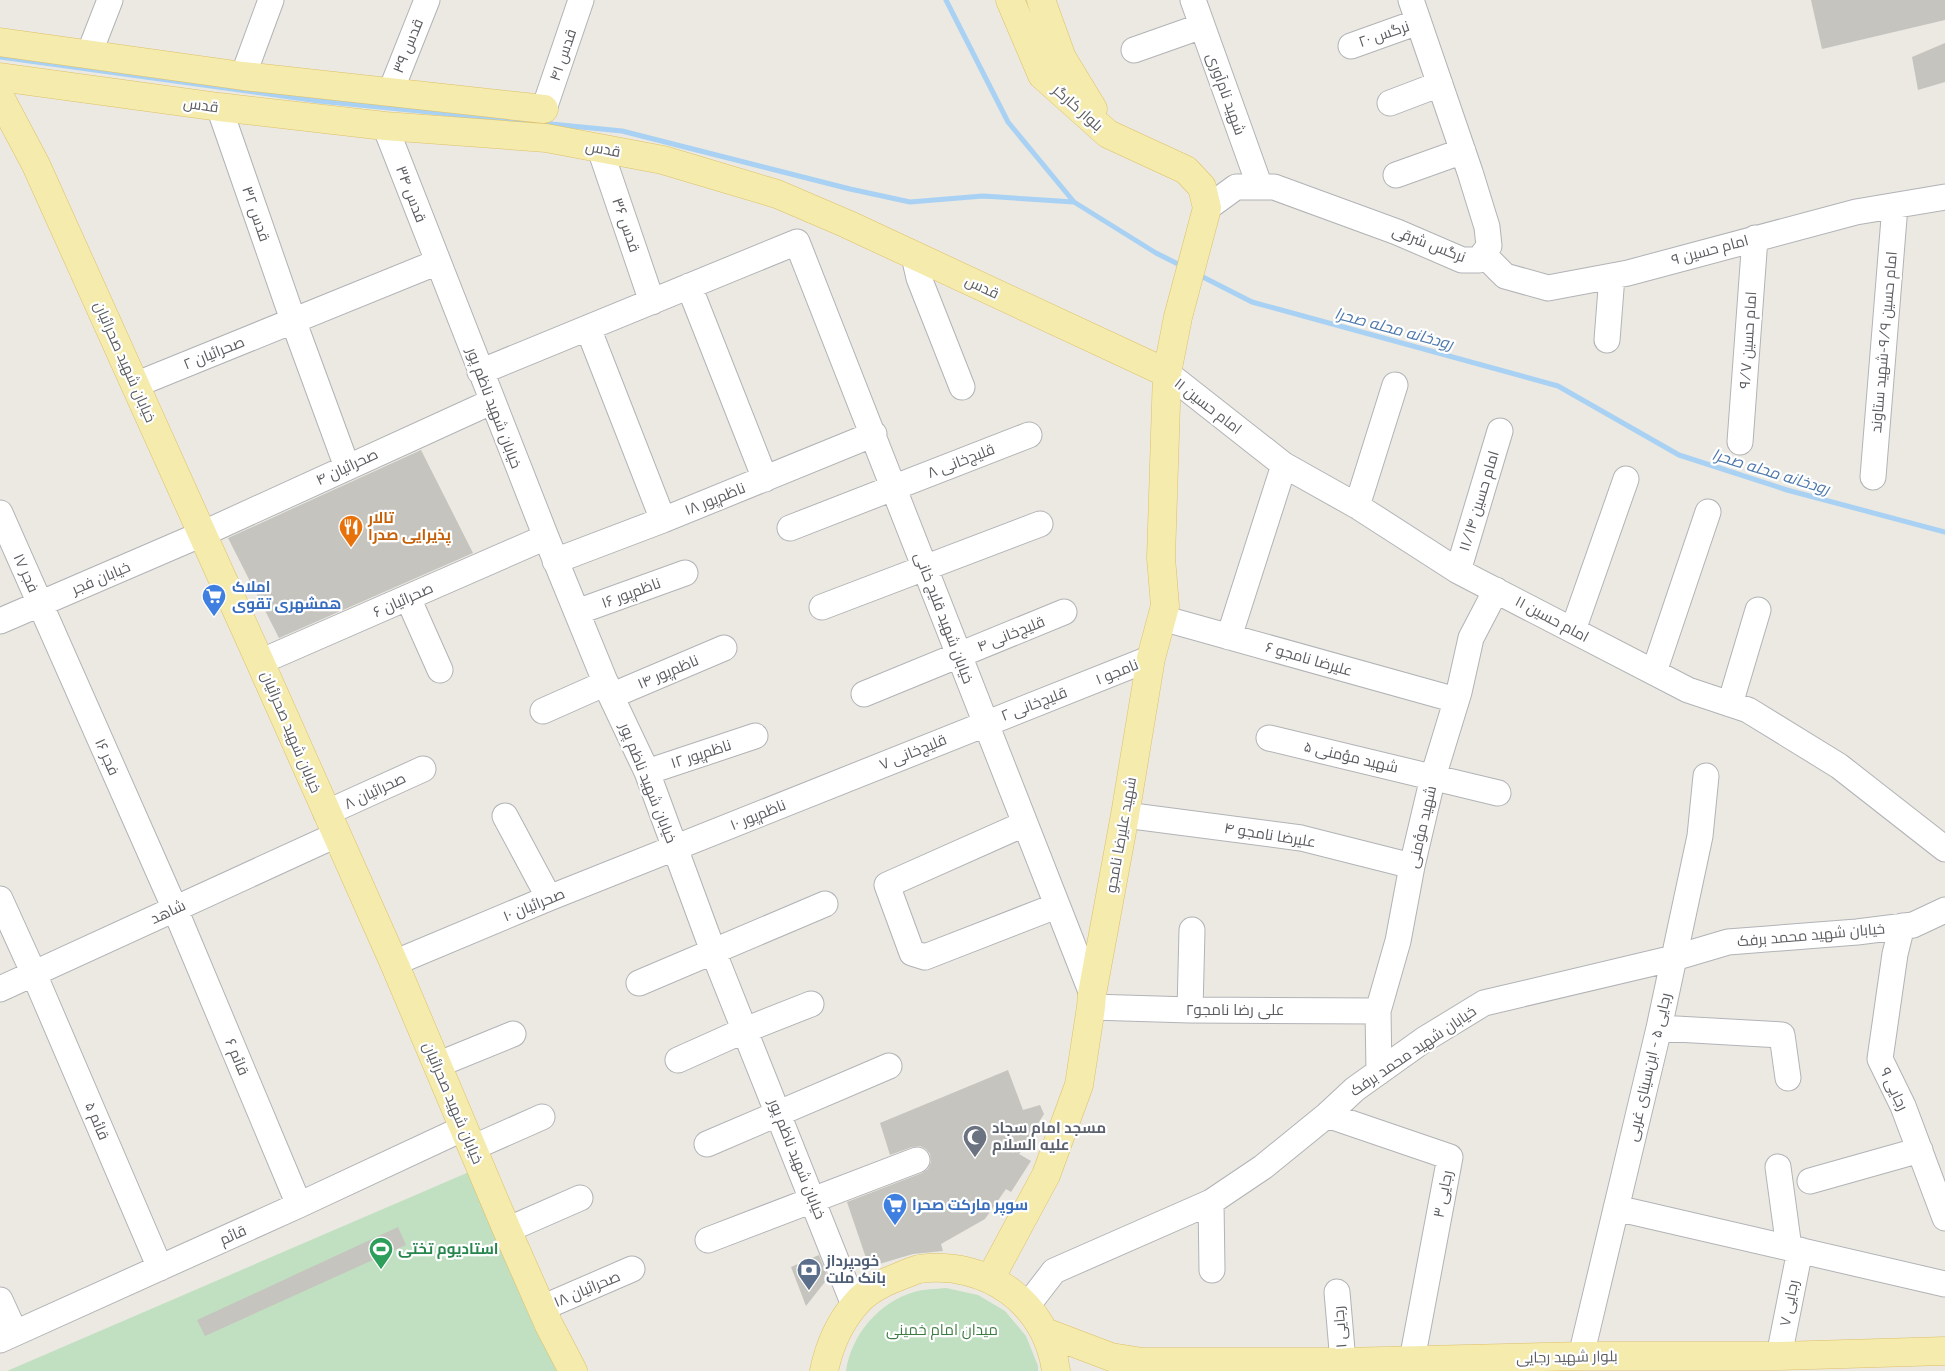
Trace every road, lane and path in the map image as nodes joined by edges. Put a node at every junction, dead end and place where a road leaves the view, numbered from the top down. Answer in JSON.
{"nodes":[{"id":1,"x":110,"y":0,"type":"edge"},
{"id":2,"x":271,"y":0,"type":"edge"},
{"id":3,"x":427,"y":0,"type":"edge"},
{"id":4,"x":582,"y":0,"type":"edge"},
{"id":5,"x":1010,"y":0,"type":"edge"},
{"id":6,"x":1041,"y":0,"type":"edge"},
{"id":7,"x":1193,"y":0,"type":"edge"},
{"id":8,"x":1414,"y":6,"type":"edge"},
{"id":9,"x":1202,"y":26,"type":"junction"},
{"id":10,"x":0,"y":42,"type":"edge"},
{"id":11,"x":1350,"y":46,"type":"dead end"},
{"id":12,"x":1134,"y":50,"type":"dead end"},
{"id":13,"x":89,"y":54,"type":"junction"},
{"id":14,"x":243,"y":76,"type":"junction"},
{"id":15,"x":0,"y":77,"type":"edge"},
{"id":16,"x":1440,"y":84,"type":"junction"},
{"id":17,"x":390,"y":93,"type":"junction"},
{"id":18,"x":0,"y":97,"type":"edge"},
{"id":19,"x":460,"y":100,"type":"junction"},
{"id":20,"x":1390,"y":103,"type":"dead end"},
{"id":21,"x":219,"y":107,"type":"junction"},
{"id":22,"x":544,"y":109,"type":"joint"},
{"id":23,"x":385,"y":126,"type":"junction"},
{"id":24,"x":457,"y":132,"type":"junction"},
{"id":25,"x":1108,"y":134,"type":"junction"},
{"id":26,"x":600,"y":149,"type":"junction"},
{"id":27,"x":1463,"y":151,"type":"junction"},
{"id":28,"x":1396,"y":175,"type":"dead end"},
{"id":29,"x":1260,"y":187,"type":"junction"},
{"id":30,"x":1945,"y":198,"type":"edge"},
{"id":31,"x":1895,"y":206,"type":"junction"},
{"id":32,"x":1207,"y":208,"type":"junction"},
{"id":33,"x":1755,"y":238,"type":"junction"},
{"id":34,"x":1483,"y":254,"type":"junction"},
{"id":35,"x":914,"y":256,"type":"junction"},
{"id":36,"x":438,"y":262,"type":"junction"},
{"id":37,"x":1612,"y":276,"type":"junction"},
{"id":38,"x":689,"y":286,"type":"junction"},
{"id":39,"x":652,"y":302,"type":"junction"},
{"id":40,"x":293,"y":320,"type":"junction"},
{"id":41,"x":588,"y":328,"type":"junction"},
{"id":42,"x":1607,"y":340,"type":"dead end"},
{"id":43,"x":480,"y":372,"type":"junction"},
{"id":44,"x":1166,"y":373,"type":"junction"},
{"id":45,"x":135,"y":385,"type":"junction"},
{"id":46,"x":1395,"y":385,"type":"dead end"},
{"id":47,"x":962,"y":387,"type":"dead end"},
{"id":48,"x":491,"y":402,"type":"junction"},
{"id":49,"x":1500,"y":431,"type":"dead end"},
{"id":50,"x":874,"y":434,"type":"junction"},
{"id":51,"x":1029,"y":435,"type":"dead end"},
{"id":52,"x":1740,"y":442,"type":"dead end"},
{"id":53,"x":1284,"y":465,"type":"junction"},
{"id":54,"x":347,"y":467,"type":"junction"},
{"id":55,"x":1873,"y":477,"type":"dead end"},
{"id":56,"x":766,"y":479,"type":"junction"},
{"id":57,"x":1626,"y":479,"type":"dead end"},
{"id":58,"x":893,"y":488,"type":"junction"},
{"id":59,"x":1357,"y":506,"type":"junction"},
{"id":60,"x":1708,"y":512,"type":"dead end"},
{"id":61,"x":0,"y":513,"type":"edge"},
{"id":62,"x":663,"y":520,"type":"junction"},
{"id":63,"x":1040,"y":524,"type":"dead end"},
{"id":64,"x":790,"y":528,"type":"dead end"},
{"id":65,"x":202,"y":534,"type":"junction"},
{"id":66,"x":546,"y":537,"type":"junction"},
{"id":67,"x":555,"y":561,"type":"junction"},
{"id":68,"x":924,"y":568,"type":"junction"},
{"id":69,"x":1458,"y":570,"type":"junction"},
{"id":70,"x":685,"y":573,"type":"dead end"},
{"id":71,"x":1496,"y":590,"type":"junction"},
{"id":72,"x":408,"y":598,"type":"junction"},
{"id":73,"x":40,"y":604,"type":"junction"},
{"id":74,"x":822,"y":607,"type":"dead end"},
{"id":75,"x":1758,"y":610,"type":"dead end"},
{"id":76,"x":577,"y":612,"type":"junction"},
{"id":77,"x":1064,"y":612,"type":"dead end"},
{"id":78,"x":1162,"y":618,"type":"junction"},
{"id":79,"x":0,"y":622,"type":"edge"},
{"id":80,"x":1573,"y":630,"type":"junction"},
{"id":81,"x":1229,"y":636,"type":"junction"},
{"id":82,"x":724,"y":648,"type":"dead end"},
{"id":83,"x":958,"y":655,"type":"junction"},
{"id":84,"x":1151,"y":658,"type":"junction"},
{"id":85,"x":260,"y":662,"type":"junction"},
{"id":86,"x":440,"y":670,"type":"dead end"},
{"id":87,"x":1654,"y":672,"type":"junction"},
{"id":88,"x":1083,"y":685,"type":"joint"},
{"id":89,"x":609,"y":689,"type":"junction"},
{"id":90,"x":864,"y":694,"type":"dead end"},
{"id":91,"x":1456,"y":700,"type":"junction"},
{"id":92,"x":1730,"y":704,"type":"junction"},
{"id":93,"x":543,"y":711,"type":"dead end"},
{"id":94,"x":985,"y":724,"type":"junction"},
{"id":95,"x":755,"y":736,"type":"dead end"},
{"id":96,"x":1269,"y":738,"type":"dead end"},
{"id":97,"x":423,"y":769,"type":"dead end"},
{"id":98,"x":646,"y":772,"type":"junction"},
{"id":99,"x":1706,"y":776,"type":"dead end"},
{"id":100,"x":1433,"y":777,"type":"junction"},
{"id":101,"x":842,"y":782,"type":"joint"},
{"id":102,"x":1498,"y":793,"type":"dead end"},
{"id":103,"x":1125,"y":815,"type":"junction"},
{"id":104,"x":505,"y":816,"type":"dead end"},
{"id":105,"x":331,"y":824,"type":"junction"},
{"id":106,"x":1024,"y":824,"type":"junction"},
{"id":107,"x":1945,"y":848,"type":"edge"},
{"id":108,"x":675,"y":849,"type":"junction"},
{"id":109,"x":1412,"y":866,"type":"junction"},
{"id":110,"x":549,"y":898,"type":"junction"},
{"id":111,"x":0,"y":899,"type":"edge"},
{"id":112,"x":825,"y":904,"type":"dead end"},
{"id":113,"x":1056,"y":906,"type":"junction"},
{"id":114,"x":175,"y":909,"type":"junction"},
{"id":115,"x":1945,"y":910,"type":"edge"},
{"id":116,"x":1902,"y":926,"type":"junction"},
{"id":117,"x":1192,"y":930,"type":"dead end"},
{"id":118,"x":713,"y":951,"type":"junction"},
{"id":119,"x":1674,"y":958,"type":"junction"},
{"id":120,"x":394,"y":963,"type":"junction"},
{"id":121,"x":34,"y":974,"type":"junction"},
{"id":122,"x":639,"y":983,"type":"dead end"},
{"id":123,"x":0,"y":989,"type":"edge"},
{"id":124,"x":1091,"y":1000,"type":"junction"},
{"id":125,"x":811,"y":1004,"type":"dead end"},
{"id":126,"x":1190,"y":1010,"type":"junction"},
{"id":127,"x":1378,"y":1010,"type":"junction"},
{"id":128,"x":1659,"y":1028,"type":"junction"},
{"id":129,"x":745,"y":1030,"type":"junction"},
{"id":130,"x":513,"y":1034,"type":"dead end"},
{"id":131,"x":678,"y":1060,"type":"dead end"},
{"id":132,"x":437,"y":1065,"type":"junction"},
{"id":133,"x":889,"y":1066,"type":"dead end"},
{"id":134,"x":1379,"y":1072,"type":"junction"},
{"id":135,"x":1788,"y":1078,"type":"dead end"},
{"id":136,"x":778,"y":1114,"type":"junction"},
{"id":137,"x":1327,"y":1115,"type":"junction"},
{"id":138,"x":542,"y":1117,"type":"dead end"},
{"id":139,"x":468,"y":1138,"type":"junction"},
{"id":140,"x":707,"y":1144,"type":"dead end"},
{"id":141,"x":1920,"y":1150,"type":"junction"},
{"id":142,"x":917,"y":1160,"type":"dead end"},
{"id":143,"x":1778,"y":1167,"type":"dead end"},
{"id":144,"x":1810,"y":1182,"type":"dead end"},
{"id":145,"x":580,"y":1198,"type":"dead end"},
{"id":146,"x":813,"y":1200,"type":"junction"},
{"id":147,"x":1211,"y":1202,"type":"junction"},
{"id":148,"x":300,"y":1205,"type":"junction"},
{"id":149,"x":1616,"y":1208,"type":"junction"},
{"id":150,"x":1945,"y":1218,"type":"edge"},
{"id":151,"x":507,"y":1230,"type":"junction"},
{"id":152,"x":708,"y":1240,"type":"dead end"},
{"id":153,"x":1794,"y":1249,"type":"junction"},
{"id":154,"x":160,"y":1268,"type":"junction"},
{"id":155,"x":632,"y":1269,"type":"dead end"},
{"id":156,"x":1212,"y":1270,"type":"dead end"},
{"id":157,"x":990,"y":1279,"type":"junction"},
{"id":158,"x":1945,"y":1284,"type":"edge"},
{"id":159,"x":1337,"y":1292,"type":"dead end"},
{"id":160,"x":0,"y":1300,"type":"edge"},
{"id":161,"x":854,"y":1305,"type":"junction"},
{"id":162,"x":1027,"y":1306,"type":"junction"},
{"id":163,"x":542,"y":1308,"type":"junction"},
{"id":164,"x":1045,"y":1332,"type":"junction"},
{"id":165,"x":7,"y":1337,"type":"edge"},
{"id":166,"x":1945,"y":1351,"type":"edge"},
{"id":167,"x":1778,"y":1356,"type":"junction"},
{"id":168,"x":1412,"y":1360,"type":"junction"},
{"id":169,"x":1342,"y":1362,"type":"junction"},
{"id":170,"x":1580,"y":1364,"type":"edge"},
{"id":171,"x":573,"y":1371,"type":"edge"},
{"id":172,"x":824,"y":1371,"type":"edge"},
{"id":173,"x":1056,"y":1371,"type":"edge"}],
"edges":[{"from":1,"to":13,"type":"street"},
{"from":2,"to":14,"type":"street"},
{"from":3,"to":17,"type":"street","name":"قدس ۳۹"},
{"from":4,"to":22,"type":"street","name":"قدس ۴۱"},
{"from":5,"to":25,"type":"main road","name":"بلوار کارگر"},
{"from":6,"to":25,"type":"main road","name":"بلوار کارگر"},
{"from":7,"to":9,"type":"street","name":"شهید نام‌آوری"},
{"from":8,"to":11,"type":"street","name":"نرگس ۲۰"},
{"from":8,"to":16,"type":"street","name":"نرگس شرقی"},
{"from":9,"to":12,"type":"street"},
{"from":9,"to":29,"type":"street","name":"شهید نام‌آوری"},
{"from":10,"to":13,"type":"main road"},
{"from":13,"to":14,"type":"main road"},
{"from":14,"to":17,"type":"main road"},
{"from":15,"to":21,"type":"main road","name":"قدس"},
{"from":16,"to":20,"type":"street"},
{"from":16,"to":27,"type":"street","name":"نرگس شرقی"},
{"from":17,"to":19,"type":"main road"},
{"from":18,"to":45,"type":"main road","name":"خیابان شهید صحرائیان"},
{"from":19,"to":22,"type":"main road"},
{"from":19,"to":24,"type":"main road"},
{"from":21,"to":23,"type":"main road","name":"قدس"},
{"from":21,"to":40,"type":"street","name":"قدس ۳۲"},
{"from":23,"to":24,"type":"main road","name":"قدس"},
{"from":23,"to":36,"type":"street","name":"قدس ۳۴"},
{"from":24,"to":26,"type":"main road","name":"قدس"},
{"from":25,"to":32,"type":"main road"},
{"from":26,"to":35,"type":"main road","name":"قدس"},
{"from":26,"to":39,"type":"street","name":"قدس ۳۶"},
{"from":27,"to":28,"type":"street"},
{"from":27,"to":34,"type":"street","name":"نرگس شرقی"},
{"from":29,"to":32,"type":"street","name":"نرگس شرقی"},
{"from":29,"to":34,"type":"street","name":"نرگس شرقی"},
{"from":30,"to":31,"type":"street","name":"امام حسین ۹"},
{"from":31,"to":33,"type":"street","name":"امام حسین ۹"},
{"from":31,"to":55,"type":"street","name":"امام حسین ۹/۹-شهید ستاوند"},
{"from":32,"to":44,"type":"main road","name":"شهید علیرضا نامجو"},
{"from":33,"to":37,"type":"street","name":"امام حسین ۹"},
{"from":33,"to":52,"type":"street","name":"امام حسین ۹/۷"},
{"from":34,"to":37,"type":"street","name":"امام حسین ۹"},
{"from":35,"to":44,"type":"main road","name":"قدس"},
{"from":35,"to":47,"type":"street"},
{"from":36,"to":40,"type":"street","name":"صحرائیان ۲"},
{"from":36,"to":43,"type":"street","name":"خیابان شهید ناظم پور"},
{"from":37,"to":42,"type":"street"},
{"from":38,"to":39,"type":"street"},
{"from":38,"to":50,"type":"street","name":"خیابان شهید قلیچ خانی"},
{"from":38,"to":56,"type":"street"},
{"from":39,"to":41,"type":"street"},
{"from":40,"to":45,"type":"street","name":"صحرائیان ۲"},
{"from":40,"to":54,"type":"street","name":"قدس ۳۲"},
{"from":41,"to":43,"type":"street"},
{"from":41,"to":62,"type":"street"},
{"from":43,"to":48,"type":"street","name":"خیابان شهید ناظم پور"},
{"from":44,"to":53,"type":"street","name":"امام حسین ۱۱"},
{"from":44,"to":78,"type":"main road","name":"شهید علیرضا نامجو"},
{"from":45,"to":65,"type":"main road","name":"خیابان شهید صحرائیان"},
{"from":46,"to":59,"type":"street"},
{"from":48,"to":54,"type":"street","name":"صحرائیان ۴"},
{"from":48,"to":66,"type":"street","name":"خیابان شهید ناظم پور"},
{"from":49,"to":69,"type":"street","name":"امام حسین ۱۱/۱۴"},
{"from":50,"to":56,"type":"street","name":"ناظم‌پور ۱۸"},
{"from":50,"to":58,"type":"street","name":"خیابان شهید قلیچ خانی"},
{"from":51,"to":58,"type":"street","name":"قلیچ‌خانی ۸"},
{"from":53,"to":59,"type":"street","name":"امام حسین ۱۱"},
{"from":53,"to":81,"type":"street"},
{"from":54,"to":65,"type":"street","name":"صحرائیان ۴"},
{"from":56,"to":62,"type":"street","name":"ناظم‌پور ۱۸"},
{"from":57,"to":80,"type":"street"},
{"from":58,"to":64,"type":"street","name":"قلیچ‌خانی ۸"},
{"from":58,"to":68,"type":"street","name":"خیابان شهید قلیچ خانی"},
{"from":59,"to":69,"type":"street","name":"امام حسین ۱۱"},
{"from":60,"to":87,"type":"street"},
{"from":61,"to":73,"type":"street","name":"فجر ۱۷"},
{"from":62,"to":67,"type":"street","name":"ناظم‌پور ۱۸"},
{"from":63,"to":68,"type":"street"},
{"from":65,"to":73,"type":"street","name":"خیابان فجر"},
{"from":65,"to":85,"type":"main road","name":"خیابان شهید صحرائیان"},
{"from":66,"to":67,"type":"street","name":"خیابان شهید ناظم پور"},
{"from":66,"to":72,"type":"street","name":"صحرائیان ۶"},
{"from":67,"to":76,"type":"street","name":"خیابان شهید ناظم پور"},
{"from":68,"to":74,"type":"street"},
{"from":68,"to":83,"type":"street","name":"خیابان شهید قلیچ خانی"},
{"from":69,"to":71,"type":"street","name":"امام حسین ۱۱"},
{"from":70,"to":76,"type":"street","name":"ناظم‌پور ۱۶"},
{"from":71,"to":80,"type":"street","name":"امام حسین ۱۱"},
{"from":71,"to":91,"type":"street","name":"شهید مؤمنی"},
{"from":72,"to":85,"type":"street","name":"صحرائیان ۶"},
{"from":72,"to":86,"type":"street"},
{"from":73,"to":79,"type":"street","name":"خیابان فجر"},
{"from":73,"to":114,"type":"street","name":"فجر ۱۶"},
{"from":75,"to":92,"type":"street"},
{"from":76,"to":89,"type":"street","name":"خیابان شهید ناظم پور"},
{"from":77,"to":83,"type":"street","name":"قلیچ‌خانی ۴"},
{"from":78,"to":81,"type":"street","name":"علیرضا نامجو ۶"},
{"from":78,"to":84,"type":"main road","name":"شهید علیرضا نامجو"},
{"from":80,"to":87,"type":"street","name":"امام حسین ۱۱"},
{"from":81,"to":91,"type":"street","name":"علیرضا نامجو ۶"},
{"from":82,"to":89,"type":"street","name":"ناظم‌پور ۱۴"},
{"from":83,"to":90,"type":"street","name":"قلیچ‌خانی ۴"},
{"from":83,"to":94,"type":"street","name":"خیابان شهید قلیچ خانی"},
{"from":84,"to":88,"type":"street","name":"نامجو ۱"},
{"from":84,"to":103,"type":"main road","name":"شهید علیرضا نامجو"},
{"from":85,"to":105,"type":"main road","name":"خیابان شهید صحرائیان"},
{"from":87,"to":92,"type":"street","name":"امام حسین ۱۱"},
{"from":88,"to":94,"type":"street","name":"قلیچ‌خانی ۲"},
{"from":89,"to":93,"type":"street","name":"ناظم‌پور ۱۴"},
{"from":89,"to":98,"type":"street","name":"خیابان شهید ناظم پور"},
{"from":91,"to":100,"type":"street","name":"شهید مؤمنی"},
{"from":92,"to":107,"type":"street","name":"امام حسین ۱۱"},
{"from":94,"to":101,"type":"street","name":"قلیچ‌خانی ۷"},
{"from":94,"to":106,"type":"street","name":"خیابان شهید قلیچ خانی"},
{"from":95,"to":98,"type":"street","name":"ناظم‌پور ۱۲"},
{"from":96,"to":100,"type":"street","name":"شهید مؤمنی ۵"},
{"from":97,"to":105,"type":"street","name":"صحرائیان ۸"},
{"from":98,"to":108,"type":"street","name":"خیابان شهید ناظم پور"},
{"from":99,"to":119,"type":"street","name":"رجایی ۵ - ابن‌سینای غربی"},
{"from":100,"to":102,"type":"street","name":"شهید مؤمنی ۵"},
{"from":100,"to":109,"type":"street","name":"شهید مؤمنی"},
{"from":101,"to":108,"type":"street","name":"ناظم‌پور ۱۰"},
{"from":103,"to":109,"type":"street","name":"علیرضا نامجو ۴"},
{"from":103,"to":124,"type":"main road","name":"شهید علیرضا نامجو"},
{"from":104,"to":110,"type":"street"},
{"from":105,"to":114,"type":"street","name":"شاهد"},
{"from":105,"to":120,"type":"main road","name":"خیابان شهید صحرائیان"},
{"from":106,"to":113,"type":"street","name":"خیابان شهید قلیچ خانی"},
{"from":106,"to":113,"type":"street"},
{"from":108,"to":110,"type":"street","name":"صحرائیان ۱۰"},
{"from":108,"to":118,"type":"street","name":"خیابان شهید ناظم پور"},
{"from":109,"to":127,"type":"street","name":"شهید مؤمنی"},
{"from":110,"to":120,"type":"street","name":"صحرائیان ۱۰"},
{"from":111,"to":121,"type":"street","name":"قائم ۵"},
{"from":112,"to":118,"type":"street"},
{"from":113,"to":124,"type":"street","name":"خیابان شهید قلیچ خانی"},
{"from":114,"to":121,"type":"street","name":"شاهد"},
{"from":114,"to":148,"type":"street","name":"قائم ۶"},
{"from":115,"to":116,"type":"street","name":"خیابان شهید محمد برفک"},
{"from":116,"to":119,"type":"street","name":"خیابان شهید محمد برفک"},
{"from":116,"to":141,"type":"street","name":"رجایی ۹"},
{"from":117,"to":126,"type":"street"},
{"from":118,"to":122,"type":"street"},
{"from":118,"to":129,"type":"street","name":"خیابان شهید ناظم پور"},
{"from":119,"to":128,"type":"street","name":"رجایی ۵ - ابن‌سینای غربی"},
{"from":119,"to":134,"type":"street","name":"خیابان شهید محمد برفک"},
{"from":120,"to":132,"type":"main road","name":"خیابان شهید صحرائیان"},
{"from":121,"to":123,"type":"street","name":"شاهد"},
{"from":121,"to":154,"type":"street","name":"قائم ۵"},
{"from":124,"to":126,"type":"street","name":"علی رضا نامجو۲"},
{"from":124,"to":157,"type":"main road","name":"شهید علیرضا نامجو"},
{"from":125,"to":129,"type":"street"},
{"from":126,"to":127,"type":"street","name":"علی رضا نامجو۲"},
{"from":127,"to":134,"type":"street","name":"شهید مؤمنی"},
{"from":128,"to":135,"type":"street"},
{"from":128,"to":149,"type":"street","name":"رجایی ۵ - ابن‌سینای غربی"},
{"from":129,"to":131,"type":"street"},
{"from":129,"to":136,"type":"street","name":"خیابان شهید ناظم پور"},
{"from":130,"to":132,"type":"street"},
{"from":132,"to":139,"type":"main road","name":"خیابان شهید صحرائیان"},
{"from":133,"to":136,"type":"street"},
{"from":134,"to":137,"type":"street","name":"خیابان شهید محمد برفک"},
{"from":136,"to":140,"type":"street"},
{"from":136,"to":146,"type":"street","name":"خیابان شهید ناظم پور"},
{"from":137,"to":147,"type":"street","name":"خیابان شهید محمد برفک"},
{"from":137,"to":168,"type":"street","name":"رجایی ۳"},
{"from":138,"to":139,"type":"street","name":"قائم"},
{"from":139,"to":148,"type":"street","name":"قائم"},
{"from":139,"to":151,"type":"main road","name":"خیابان شهید صحرائیان"},
{"from":141,"to":144,"type":"street"},
{"from":141,"to":150,"type":"street","name":"رجایی ۹"},
{"from":142,"to":146,"type":"street"},
{"from":143,"to":153,"type":"street","name":"رجایی ۷"},
{"from":145,"to":151,"type":"street"},
{"from":146,"to":152,"type":"street"},
{"from":146,"to":161,"type":"street","name":"خیابان شهید ناظم پور"},
{"from":147,"to":156,"type":"street"},
{"from":147,"to":162,"type":"street","name":"خیابان شهید محمد برفک"},
{"from":148,"to":154,"type":"street","name":"قائم"},
{"from":149,"to":153,"type":"street"},
{"from":149,"to":170,"type":"street","name":"رجایی ۵ - ابن‌سینای غربی"},
{"from":151,"to":163,"type":"main road","name":"خیابان شهید صحرائیان"},
{"from":153,"to":158,"type":"street"},
{"from":153,"to":167,"type":"street","name":"رجایی ۷"},
{"from":154,"to":165,"type":"street","name":"قائم"},
{"from":155,"to":163,"type":"street","name":"صحرائیان ۱۸"},
{"from":157,"to":161,"type":"main road"},
{"from":157,"to":162,"type":"main road"},
{"from":159,"to":169,"type":"street","name":"رجایی ۱"},
{"from":160,"to":165,"type":"street"},
{"from":161,"to":172,"type":"main road"},
{"from":162,"to":164,"type":"main road"},
{"from":163,"to":171,"type":"main road","name":"خیابان شهید صحرائیان"},
{"from":164,"to":169,"type":"main road","name":"بلوار شهید رجایی"},
{"from":164,"to":173,"type":"main road"},
{"from":166,"to":167,"type":"main road","name":"بلوار شهید رجایی"},
{"from":167,"to":170,"type":"main road","name":"بلوار شهید رجایی"},
{"from":168,"to":169,"type":"main road","name":"بلوار شهید رجایی"},
{"from":168,"to":170,"type":"main road","name":"بلوار شهید رجایی"}]}
